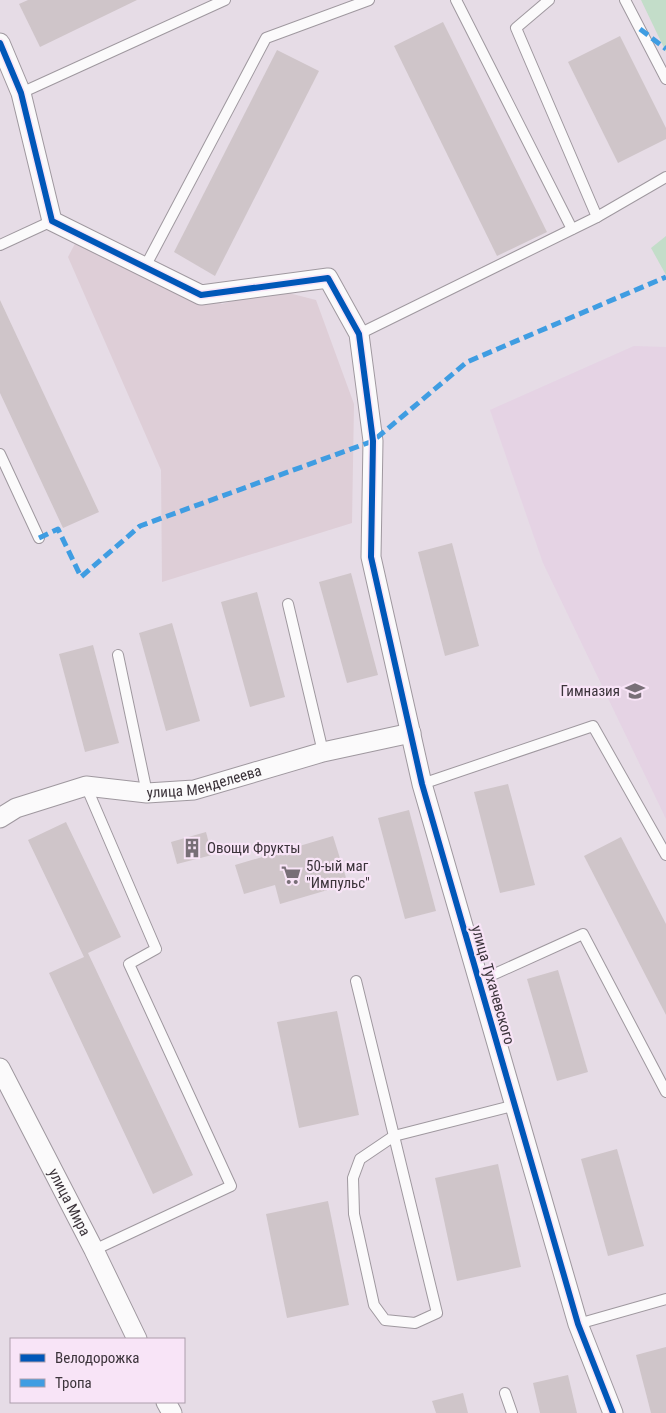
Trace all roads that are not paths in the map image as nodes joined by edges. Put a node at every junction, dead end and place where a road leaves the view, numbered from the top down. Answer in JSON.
{"nodes":[{"id":1,"x":225,"y":0,"type":"edge"},
{"id":2,"x":369,"y":0,"type":"edge"},
{"id":3,"x":456,"y":0,"type":"edge"},
{"id":4,"x":549,"y":0,"type":"edge"},
{"id":5,"x":625,"y":0,"type":"edge"},
{"id":6,"x":0,"y":43,"type":"edge"},
{"id":7,"x":666,"y":79,"type":"edge"},
{"id":8,"x":21,"y":93,"type":"junction"},
{"id":9,"x":666,"y":177,"type":"edge"},
{"id":10,"x":597,"y":217,"type":"junction"},
{"id":11,"x":52,"y":221,"type":"junction"},
{"id":12,"x":572,"y":229,"type":"junction"},
{"id":13,"x":0,"y":244,"type":"edge"},
{"id":14,"x":145,"y":267,"type":"junction"},
{"id":15,"x":359,"y":334,"type":"junction"},
{"id":16,"x":0,"y":454,"type":"edge"},
{"id":17,"x":39,"y":538,"type":"dead end"},
{"id":18,"x":288,"y":604,"type":"dead end"},
{"id":19,"x":118,"y":654,"type":"dead end"},
{"id":20,"x":411,"y":733,"type":"junction"},
{"id":21,"x":323,"y":752,"type":"junction"},
{"id":22,"x":422,"y":784,"type":"junction"},
{"id":23,"x":86,"y":786,"type":"junction"},
{"id":24,"x":147,"y":793,"type":"junction"},
{"id":25,"x":0,"y":818,"type":"edge"},
{"id":26,"x":666,"y":855,"type":"edge"},
{"id":27,"x":356,"y":981,"type":"dead end"},
{"id":28,"x":479,"y":981,"type":"junction"},
{"id":29,"x":0,"y":1068,"type":"edge"},
{"id":30,"x":666,"y":1092,"type":"edge"},
{"id":31,"x":516,"y":1105,"type":"junction"},
{"id":32,"x":394,"y":1136,"type":"junction"},
{"id":33,"x":94,"y":1250,"type":"junction"},
{"id":34,"x":666,"y":1299,"type":"edge"},
{"id":35,"x":578,"y":1324,"type":"junction"},
{"id":36,"x":137,"y":1338,"type":"edge"},
{"id":37,"x":505,"y":1393,"type":"dead end"},
{"id":38,"x":512,"y":1413,"type":"edge"},
{"id":39,"x":614,"y":1413,"type":"edge"}],
"edges":[{"from":1,"to":8,"type":"lane"},
{"from":2,"to":14,"type":"lane"},
{"from":3,"to":12,"type":"lane"},
{"from":4,"to":10,"type":"lane"},
{"from":5,"to":7,"type":"lane"},
{"from":6,"to":8,"type":"street"},
{"from":8,"to":11,"type":"street"},
{"from":9,"to":10,"type":"lane"},
{"from":10,"to":12,"type":"lane"},
{"from":11,"to":13,"type":"lane"},
{"from":11,"to":14,"type":"street"},
{"from":12,"to":15,"type":"lane"},
{"from":14,"to":15,"type":"street"},
{"from":15,"to":20,"type":"street","name":"улица Тухачевского"},
{"from":16,"to":17,"type":"lane"},
{"from":18,"to":21,"type":"lane"},
{"from":19,"to":24,"type":"lane"},
{"from":20,"to":21,"type":"street","name":"улица Менделеева"},
{"from":20,"to":22,"type":"street","name":"улица Тухачевского"},
{"from":21,"to":24,"type":"street","name":"улица Менделеева"},
{"from":22,"to":26,"type":"lane"},
{"from":22,"to":28,"type":"street","name":"улица Тухачевского"},
{"from":23,"to":24,"type":"street","name":"улица Менделеева"},
{"from":23,"to":25,"type":"street","name":"улица Менделеева"},
{"from":23,"to":33,"type":"lane"},
{"from":27,"to":32,"type":"lane"},
{"from":28,"to":30,"type":"lane"},
{"from":28,"to":31,"type":"street","name":"улица Тухачевского"},
{"from":29,"to":33,"type":"street","name":"улица Мира"},
{"from":31,"to":32,"type":"lane"},
{"from":31,"to":35,"type":"street","name":"улица Тухачевского"},
{"from":32,"to":32,"type":"lane"},
{"from":33,"to":36,"type":"street","name":"улица Мира"},
{"from":34,"to":35,"type":"lane"},
{"from":35,"to":39,"type":"street","name":"улица Тухачевского"},
{"from":37,"to":38,"type":"lane"}]}
